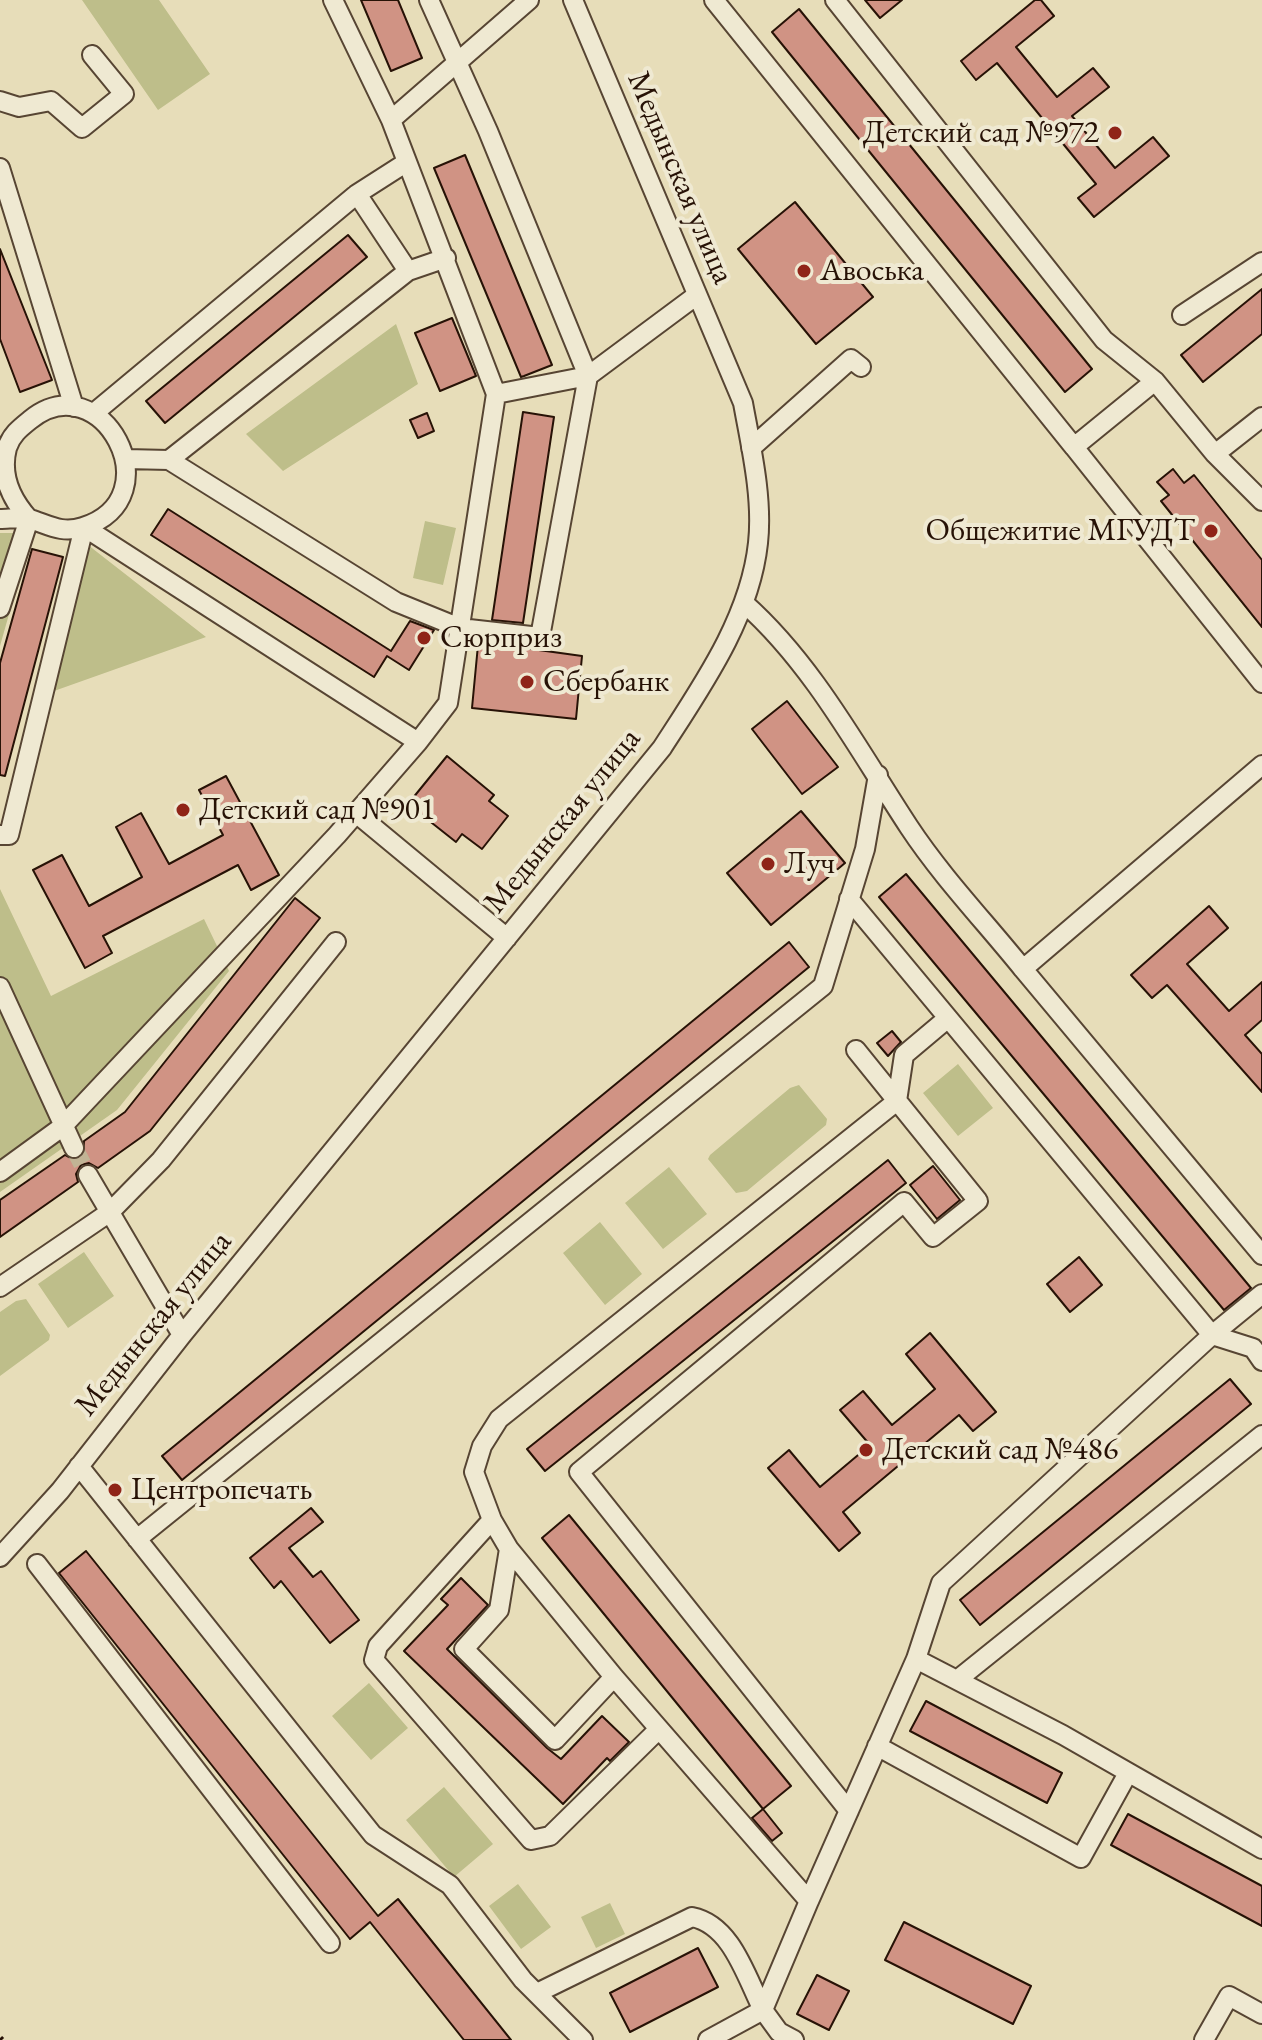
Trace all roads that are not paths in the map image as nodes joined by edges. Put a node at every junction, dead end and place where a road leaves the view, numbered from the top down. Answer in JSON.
{"nodes":[{"id":1,"x":333,"y":0,"type":"edge"},
{"id":2,"x":429,"y":0,"type":"edge"},
{"id":3,"x":529,"y":0,"type":"edge"},
{"id":4,"x":714,"y":0,"type":"edge"},
{"id":5,"x":835,"y":0,"type":"edge"},
{"id":6,"x":579,"y":2,"type":"edge"},
{"id":7,"x":92,"y":55,"type":"dead end"},
{"id":8,"x":458,"y":65,"type":"junction"},
{"id":9,"x":0,"y":101,"type":"edge"},
{"id":10,"x":391,"y":120,"type":"junction"},
{"id":11,"x":407,"y":162,"type":"junction"},
{"id":12,"x":0,"y":168,"type":"edge"},
{"id":13,"x":357,"y":194,"type":"junction"},
{"id":14,"x":446,"y":258,"type":"junction"},
{"id":15,"x":1262,"y":262,"type":"edge"},
{"id":16,"x":408,"y":271,"type":"junction"},
{"id":17,"x":697,"y":295,"type":"junction"},
{"id":18,"x":1182,"y":315,"type":"dead end"},
{"id":19,"x":861,"y":367,"type":"dead end"},
{"id":20,"x":588,"y":376,"type":"junction"},
{"id":21,"x":1155,"y":381,"type":"junction"},
{"id":22,"x":496,"y":394,"type":"junction"},
{"id":23,"x":74,"y":407,"type":"junction"},
{"id":24,"x":94,"y":413,"type":"junction"},
{"id":25,"x":1262,"y":417,"type":"edge"},
{"id":26,"x":0,"y":424,"type":"edge"},
{"id":27,"x":4,"y":445,"type":"edge"},
{"id":28,"x":1074,"y":447,"type":"junction"},
{"id":29,"x":751,"y":448,"type":"junction"},
{"id":30,"x":1215,"y":454,"type":"junction"},
{"id":31,"x":126,"y":459,"type":"junction"},
{"id":32,"x":169,"y":460,"type":"junction"},
{"id":33,"x":1262,"y":501,"type":"edge"},
{"id":34,"x":0,"y":519,"type":"edge"},
{"id":35,"x":29,"y":519,"type":"junction"},
{"id":36,"x":84,"y":527,"type":"junction"},
{"id":37,"x":744,"y":603,"type":"junction"},
{"id":38,"x":0,"y":608,"type":"edge"},
{"id":39,"x":460,"y":628,"type":"junction"},
{"id":40,"x":1262,"y":683,"type":"edge"},
{"id":41,"x":418,"y":742,"type":"junction"},
{"id":42,"x":1262,"y":765,"type":"edge"},
{"id":43,"x":878,"y":775,"type":"junction"},
{"id":44,"x":356,"y":813,"type":"junction"},
{"id":45,"x":0,"y":835,"type":"edge"},
{"id":46,"x":849,"y":899,"type":"junction"},
{"id":47,"x":507,"y":938,"type":"junction"},
{"id":48,"x":336,"y":942,"type":"dead end"},
{"id":49,"x":1023,"y":969,"type":"junction"},
{"id":50,"x":0,"y":987,"type":"edge"},
{"id":51,"x":948,"y":1018,"type":"junction"},
{"id":52,"x":856,"y":1050,"type":"dead end"},
{"id":53,"x":897,"y":1101,"type":"junction"},
{"id":54,"x":62,"y":1127,"type":"junction"},
{"id":55,"x":74,"y":1148,"type":"tunnel mouth"},
{"id":56,"x":0,"y":1172,"type":"edge"},
{"id":57,"x":88,"y":1175,"type":"tunnel mouth"},
{"id":58,"x":110,"y":1212,"type":"junction"},
{"id":59,"x":1262,"y":1255,"type":"edge"},
{"id":60,"x":0,"y":1287,"type":"edge"},
{"id":61,"x":1262,"y":1294,"type":"edge"},
{"id":62,"x":182,"y":1335,"type":"junction"},
{"id":63,"x":1212,"y":1335,"type":"junction"},
{"id":64,"x":1262,"y":1361,"type":"edge"},
{"id":65,"x":1262,"y":1435,"type":"edge"},
{"id":66,"x":79,"y":1466,"type":"junction"},
{"id":67,"x":492,"y":1520,"type":"junction"},
{"id":68,"x":137,"y":1539,"type":"junction"},
{"id":69,"x":509,"y":1549,"type":"junction"},
{"id":70,"x":0,"y":1557,"type":"edge"},
{"id":71,"x":37,"y":1564,"type":"dead end"},
{"id":72,"x":916,"y":1659,"type":"junction"},
{"id":73,"x":614,"y":1677,"type":"junction"},
{"id":74,"x":957,"y":1680,"type":"junction"},
{"id":75,"x":659,"y":1729,"type":"junction"},
{"id":76,"x":877,"y":1746,"type":"junction"},
{"id":77,"x":1128,"y":1773,"type":"junction"},
{"id":78,"x":849,"y":1811,"type":"junction"},
{"id":79,"x":1262,"y":1849,"type":"edge"},
{"id":80,"x":809,"y":1901,"type":"junction"},
{"id":81,"x":330,"y":1943,"type":"dead end"},
{"id":82,"x":537,"y":1993,"type":"junction"},
{"id":83,"x":763,"y":2010,"type":"junction"},
{"id":84,"x":1262,"y":2014,"type":"edge"},
{"id":85,"x":583,"y":2040,"type":"edge"},
{"id":86,"x":708,"y":2040,"type":"edge"},
{"id":87,"x":794,"y":2040,"type":"edge"},
{"id":88,"x":1204,"y":2040,"type":"edge"}],
"edges":[{"from":1,"to":10,"type":"street"},
{"from":2,"to":8,"type":"street"},
{"from":3,"to":8,"type":"street"},
{"from":4,"to":28,"type":"street"},
{"from":5,"to":21,"type":"street"},
{"from":6,"to":17,"type":"street","name":"Медынская улица"},
{"from":7,"to":9,"type":"street"},
{"from":8,"to":10,"type":"street"},
{"from":8,"to":20,"type":"street"},
{"from":10,"to":11,"type":"street"},
{"from":11,"to":13,"type":"street"},
{"from":11,"to":14,"type":"street"},
{"from":12,"to":23,"type":"street"},
{"from":13,"to":16,"type":"street"},
{"from":13,"to":24,"type":"street"},
{"from":14,"to":16,"type":"street"},
{"from":14,"to":22,"type":"street"},
{"from":15,"to":18,"type":"street"},
{"from":16,"to":32,"type":"street"},
{"from":17,"to":20,"type":"street"},
{"from":17,"to":29,"type":"street","name":"Медынская улица"},
{"from":19,"to":29,"type":"street"},
{"from":20,"to":22,"type":"street"},
{"from":20,"to":39,"type":"street"},
{"from":21,"to":28,"type":"street"},
{"from":21,"to":30,"type":"street"},
{"from":22,"to":39,"type":"street"},
{"from":23,"to":24,"type":"street"},
{"from":23,"to":27,"type":"street"},
{"from":24,"to":31,"type":"street"},
{"from":25,"to":30,"type":"street"},
{"from":26,"to":27,"type":"street"},
{"from":27,"to":35,"type":"street"},
{"from":28,"to":40,"type":"street"},
{"from":29,"to":37,"type":"street","name":"Медынская улица"},
{"from":30,"to":33,"type":"street"},
{"from":31,"to":32,"type":"street"},
{"from":31,"to":36,"type":"street"},
{"from":32,"to":39,"type":"street"},
{"from":34,"to":35,"type":"street"},
{"from":35,"to":36,"type":"street"},
{"from":35,"to":38,"type":"street"},
{"from":36,"to":41,"type":"street"},
{"from":36,"to":45,"type":"street"},
{"from":37,"to":43,"type":"street"},
{"from":37,"to":47,"type":"street","name":"Медынская улица"},
{"from":39,"to":41,"type":"street"},
{"from":41,"to":44,"type":"street"},
{"from":42,"to":49,"type":"street"},
{"from":43,"to":46,"type":"street"},
{"from":43,"to":49,"type":"street"},
{"from":44,"to":47,"type":"street"},
{"from":44,"to":54,"type":"street"},
{"from":46,"to":51,"type":"street"},
{"from":46,"to":68,"type":"street"},
{"from":47,"to":62,"type":"street","name":"Медынская улица"},
{"from":48,"to":58,"type":"street"},
{"from":49,"to":59,"type":"street"},
{"from":50,"to":54,"type":"street"},
{"from":51,"to":53,"type":"street"},
{"from":51,"to":63,"type":"street"},
{"from":52,"to":53,"type":"street"},
{"from":53,"to":67,"type":"street"},
{"from":53,"to":78,"type":"street"},
{"from":54,"to":55,"type":"street"},
{"from":54,"to":56,"type":"street"},
{"from":57,"to":58,"type":"street"},
{"from":58,"to":60,"type":"street"},
{"from":58,"to":62,"type":"street"},
{"from":61,"to":63,"type":"street"},
{"from":62,"to":66,"type":"street","name":"Медынская улица"},
{"from":63,"to":64,"type":"street"},
{"from":63,"to":72,"type":"street"},
{"from":65,"to":74,"type":"street"},
{"from":66,"to":68,"type":"street"},
{"from":66,"to":70,"type":"street","name":"Медынская улица"},
{"from":67,"to":69,"type":"street"},
{"from":67,"to":75,"type":"street"},
{"from":68,"to":82,"type":"street"},
{"from":69,"to":73,"type":"street"},
{"from":69,"to":73,"type":"street"},
{"from":71,"to":81,"type":"street"},
{"from":72,"to":74,"type":"street"},
{"from":72,"to":76,"type":"street"},
{"from":73,"to":75,"type":"street"},
{"from":74,"to":77,"type":"street"},
{"from":75,"to":80,"type":"street"},
{"from":76,"to":77,"type":"street"},
{"from":76,"to":78,"type":"street"},
{"from":77,"to":79,"type":"street"},
{"from":78,"to":80,"type":"street"},
{"from":80,"to":83,"type":"street"},
{"from":82,"to":83,"type":"street"},
{"from":82,"to":85,"type":"street"},
{"from":83,"to":86,"type":"street"},
{"from":83,"to":87,"type":"street"},
{"from":84,"to":88,"type":"street"}]}
